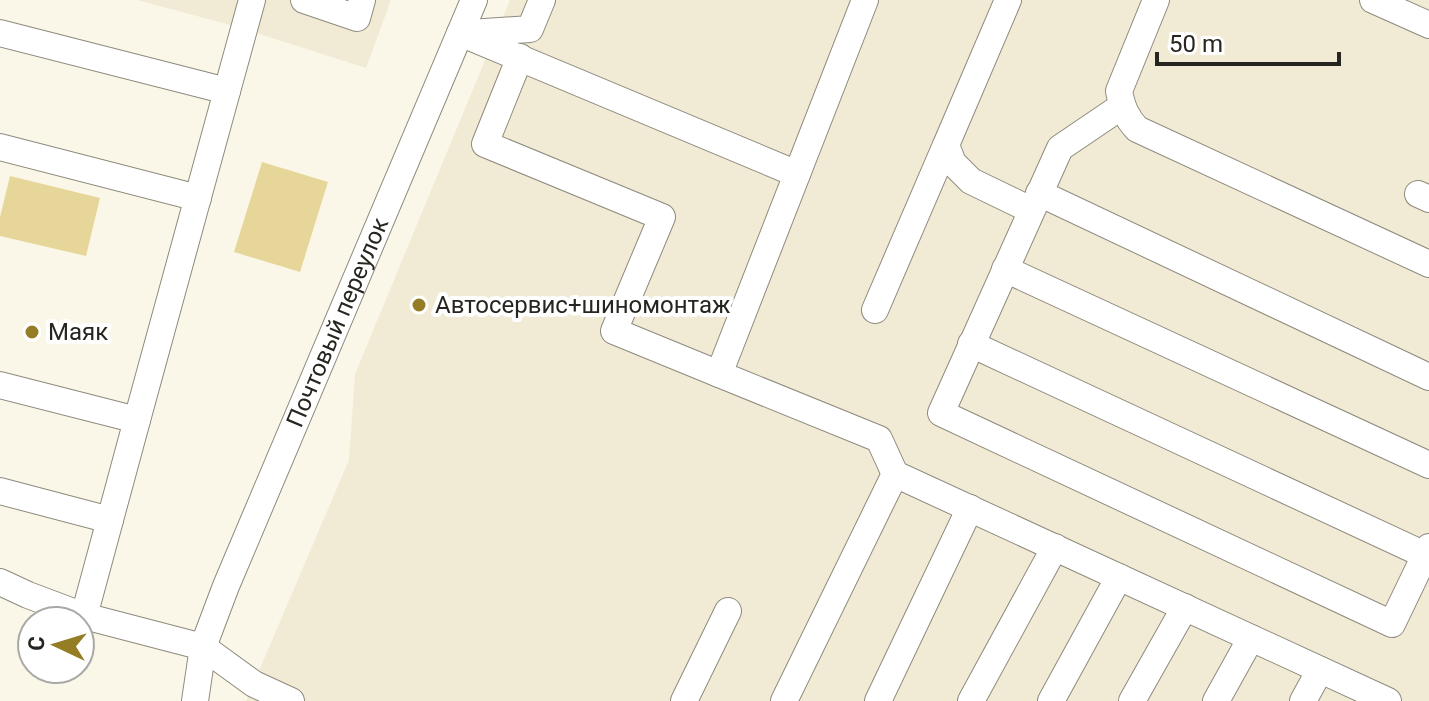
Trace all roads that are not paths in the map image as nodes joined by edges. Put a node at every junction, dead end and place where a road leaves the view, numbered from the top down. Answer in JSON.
{"nodes":[{"id":1,"x":252,"y":0,"type":"edge"},
{"id":2,"x":304,"y":0,"type":"edge"},
{"id":3,"x":362,"y":0,"type":"edge"},
{"id":4,"x":474,"y":0,"type":"edge"},
{"id":5,"x":542,"y":0,"type":"edge"},
{"id":6,"x":865,"y":0,"type":"edge"},
{"id":7,"x":1008,"y":0,"type":"edge"},
{"id":8,"x":1156,"y":0,"type":"edge"},
{"id":9,"x":1373,"y":0,"type":"edge"},
{"id":10,"x":1429,"y":25,"type":"edge"},
{"id":11,"x":0,"y":33,"type":"edge"},
{"id":12,"x":460,"y":33,"type":"junction"},
{"id":13,"x":520,"y":57,"type":"junction"},
{"id":14,"x":227,"y":91,"type":"junction"},
{"id":15,"x":1122,"y":106,"type":"junction"},
{"id":16,"x":946,"y":145,"type":"junction"},
{"id":17,"x":0,"y":147,"type":"edge"},
{"id":18,"x":797,"y":174,"type":"junction"},
{"id":19,"x":198,"y":198,"type":"junction"},
{"id":20,"x":1035,"y":202,"type":"junction"},
{"id":21,"x":1429,"y":264,"type":"edge"},
{"id":22,"x":1005,"y":269,"type":"junction"},
{"id":23,"x":875,"y":310,"type":"dead end"},
{"id":24,"x":971,"y":344,"type":"junction"},
{"id":25,"x":719,"y":374,"type":"junction"},
{"id":26,"x":1429,"y":377,"type":"edge"},
{"id":27,"x":0,"y":385,"type":"edge"},
{"id":28,"x":137,"y":420,"type":"junction"},
{"id":29,"x":1429,"y":465,"type":"edge"},
{"id":30,"x":895,"y":474,"type":"junction"},
{"id":31,"x":0,"y":491,"type":"edge"},
{"id":32,"x":970,"y":508,"type":"junction"},
{"id":33,"x":110,"y":520,"type":"junction"},
{"id":34,"x":1055,"y":547,"type":"junction"},
{"id":35,"x":1427,"y":551,"type":"edge"},
{"id":36,"x":1119,"y":577,"type":"junction"},
{"id":37,"x":0,"y":582,"type":"edge"},
{"id":38,"x":57,"y":605,"type":"edge"},
{"id":39,"x":87,"y":605,"type":"edge"},
{"id":40,"x":1185,"y":607,"type":"junction"},
{"id":41,"x":728,"y":611,"type":"dead end"},
{"id":42,"x":96,"y":619,"type":"edge"},
{"id":43,"x":1251,"y":638,"type":"junction"},
{"id":44,"x":203,"y":647,"type":"junction"},
{"id":45,"x":1320,"y":670,"type":"junction"},
{"id":46,"x":1386,"y":700,"type":"edge"},
{"id":47,"x":195,"y":701,"type":"edge"},
{"id":48,"x":291,"y":701,"type":"edge"},
{"id":49,"x":684,"y":701,"type":"edge"},
{"id":50,"x":784,"y":701,"type":"edge"},
{"id":51,"x":878,"y":701,"type":"edge"},
{"id":52,"x":971,"y":701,"type":"edge"},
{"id":53,"x":1051,"y":701,"type":"edge"},
{"id":54,"x":1132,"y":701,"type":"edge"},
{"id":55,"x":1216,"y":701,"type":"edge"},
{"id":56,"x":1303,"y":701,"type":"edge"}],
"edges":[{"from":1,"to":14,"type":"street"},
{"from":2,"to":3,"type":"street"},
{"from":4,"to":12,"type":"street","name":"Почтовый переулок"},
{"from":5,"to":12,"type":"street"},
{"from":6,"to":18,"type":"street"},
{"from":7,"to":16,"type":"street"},
{"from":8,"to":15,"type":"street"},
{"from":9,"to":10,"type":"street"},
{"from":11,"to":14,"type":"street"},
{"from":12,"to":13,"type":"street"},
{"from":12,"to":44,"type":"street","name":"Почтовый переулок"},
{"from":13,"to":18,"type":"street"},
{"from":13,"to":25,"type":"street"},
{"from":14,"to":19,"type":"street"},
{"from":15,"to":20,"type":"street"},
{"from":15,"to":21,"type":"street"},
{"from":16,"to":20,"type":"street"},
{"from":16,"to":23,"type":"street"},
{"from":17,"to":19,"type":"street"},
{"from":18,"to":25,"type":"street"},
{"from":19,"to":28,"type":"street"},
{"from":20,"to":22,"type":"street"},
{"from":20,"to":26,"type":"street"},
{"from":22,"to":24,"type":"street"},
{"from":22,"to":29,"type":"street"},
{"from":24,"to":35,"type":"street"},
{"from":24,"to":35,"type":"street"},
{"from":25,"to":30,"type":"street"},
{"from":27,"to":28,"type":"street"},
{"from":28,"to":33,"type":"street"},
{"from":30,"to":32,"type":"street"},
{"from":30,"to":50,"type":"street"},
{"from":31,"to":33,"type":"street"},
{"from":32,"to":34,"type":"street"},
{"from":32,"to":51,"type":"street"},
{"from":33,"to":39,"type":"street"},
{"from":34,"to":36,"type":"street"},
{"from":34,"to":52,"type":"street"},
{"from":36,"to":40,"type":"street"},
{"from":36,"to":53,"type":"street"},
{"from":37,"to":38,"type":"street"},
{"from":40,"to":43,"type":"street"},
{"from":40,"to":54,"type":"street"},
{"from":41,"to":49,"type":"street"},
{"from":42,"to":44,"type":"street"},
{"from":43,"to":45,"type":"street"},
{"from":43,"to":55,"type":"street"},
{"from":44,"to":47,"type":"street","name":"Почтовый переулок"},
{"from":44,"to":48,"type":"street"},
{"from":45,"to":46,"type":"street"},
{"from":45,"to":56,"type":"street"}]}
